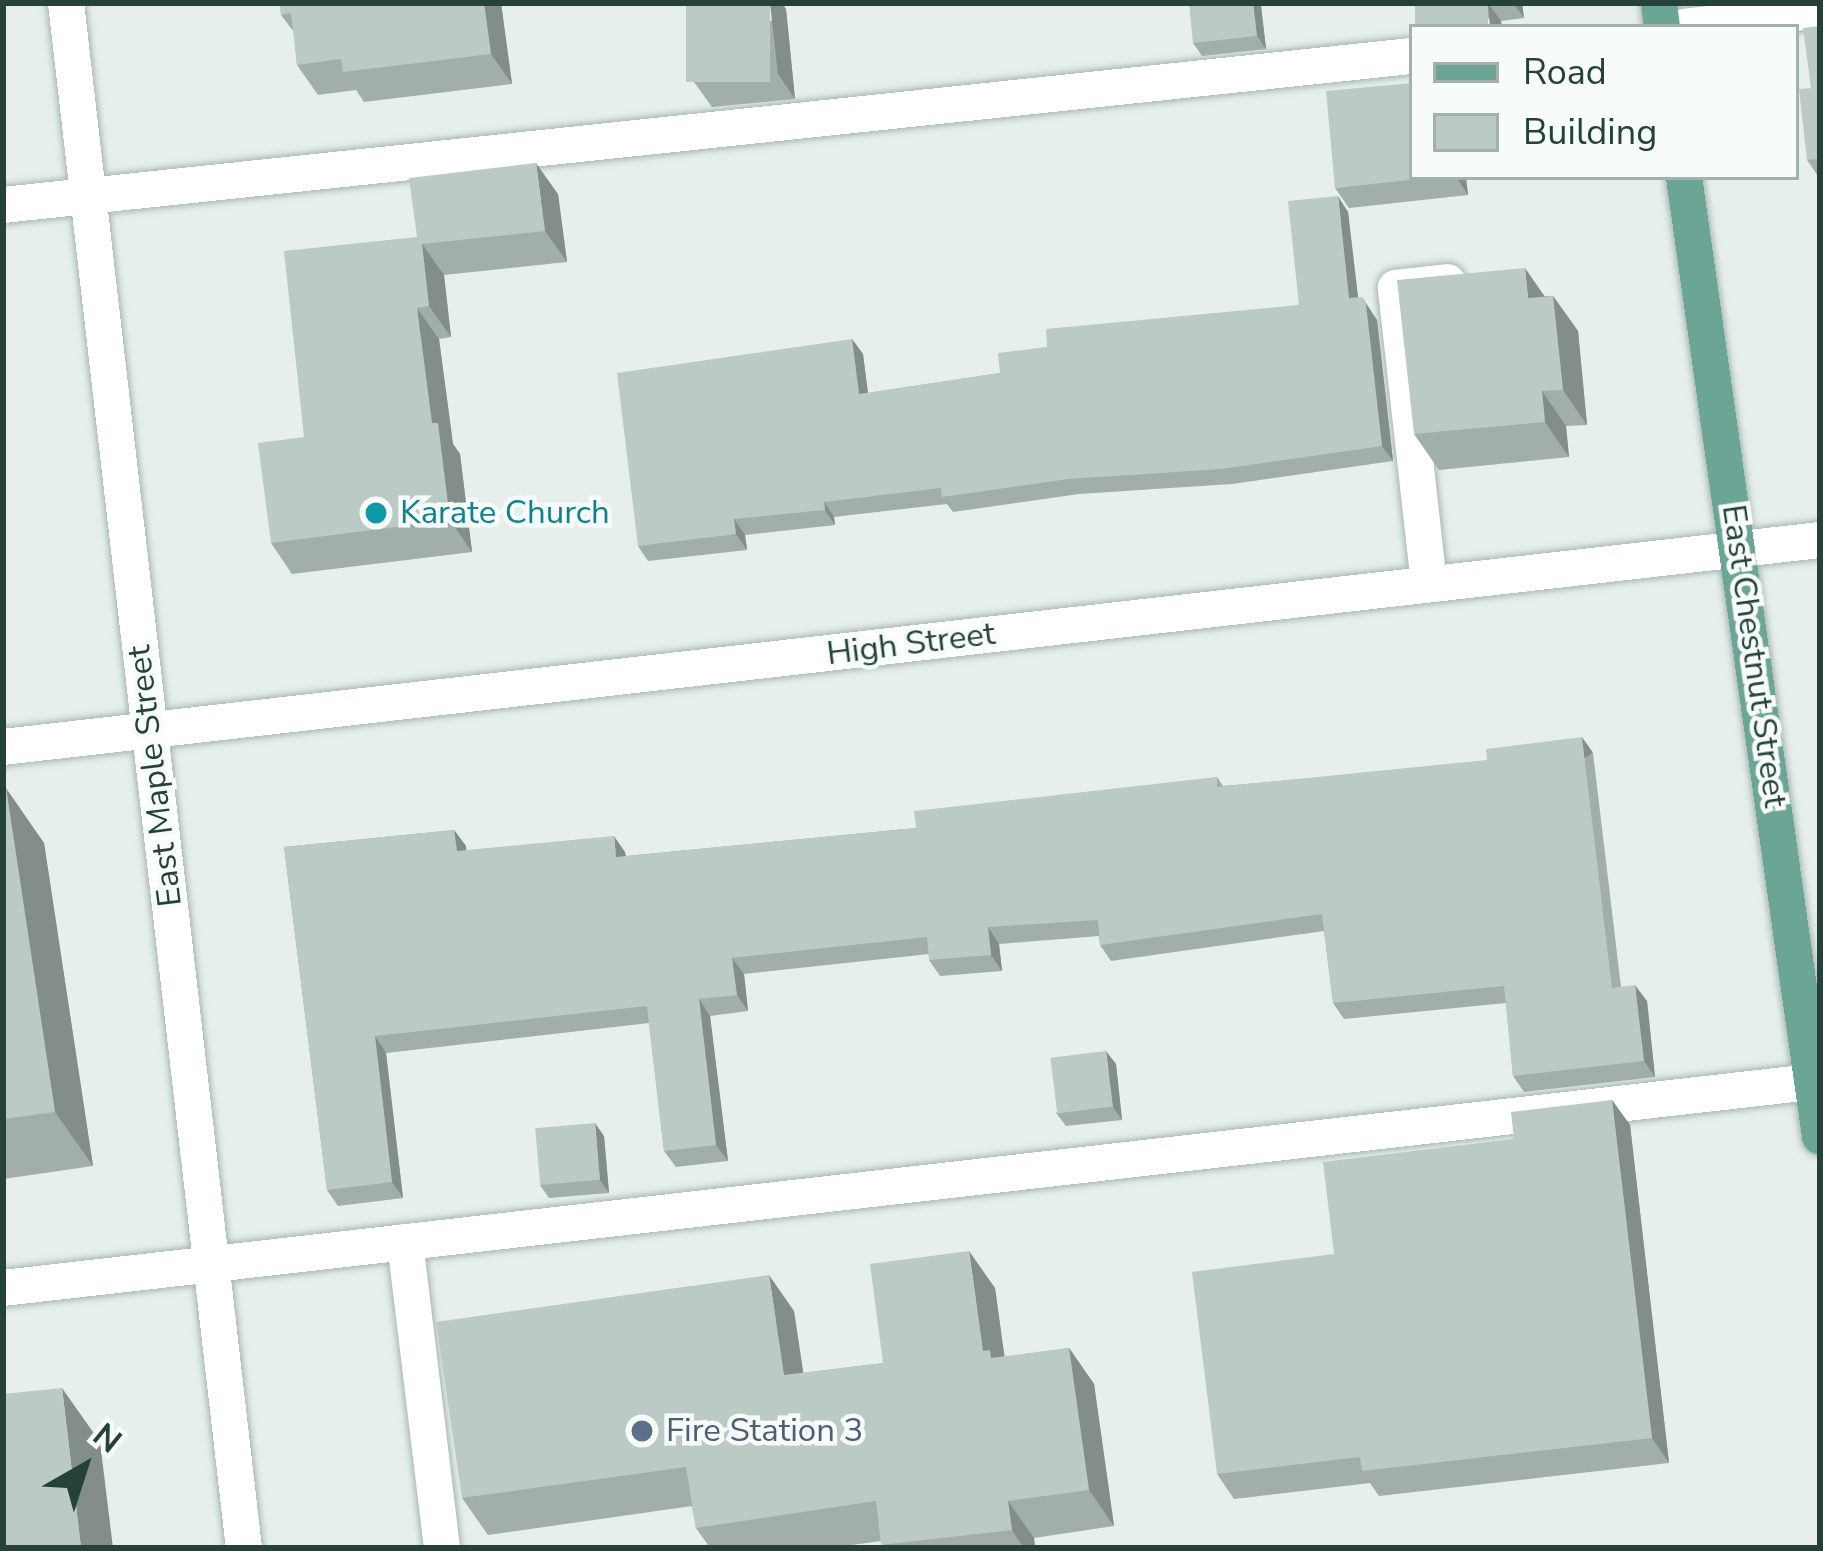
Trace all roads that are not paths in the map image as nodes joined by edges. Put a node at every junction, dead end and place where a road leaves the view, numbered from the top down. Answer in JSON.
{"nodes":[{"id":1,"x":66,"y":3,"type":"edge"},
{"id":2,"x":1820,"y":10,"type":"edge"},
{"id":3,"x":1707,"y":24,"type":"edge"},
{"id":4,"x":1409,"y":56,"type":"edge"},
{"id":5,"x":1684,"y":180,"type":"edge"},
{"id":6,"x":88,"y":196,"type":"junction"},
{"id":7,"x":3,"y":205,"type":"edge"},
{"id":8,"x":1477,"y":279,"type":"edge"},
{"id":9,"x":1820,"y":540,"type":"edge"},
{"id":10,"x":1738,"y":549,"type":"junction"},
{"id":11,"x":1429,"y":584,"type":"junction"},
{"id":12,"x":150,"y":731,"type":"junction"},
{"id":13,"x":3,"y":747,"type":"edge"},
{"id":14,"x":1817,"y":1081,"type":"edge"},
{"id":15,"x":1820,"y":1136,"type":"edge"},
{"id":16,"x":405,"y":1242,"type":"junction"},
{"id":17,"x":212,"y":1264,"type":"junction"},
{"id":18,"x":3,"y":1288,"type":"edge"},
{"id":19,"x":244,"y":1548,"type":"edge"},
{"id":20,"x":442,"y":1548,"type":"edge"}],
"edges":[{"from":1,"to":6,"type":"street","name":"East Maple Street"},
{"from":2,"to":3,"type":"street"},
{"from":4,"to":6,"type":"street"},
{"from":5,"to":10,"type":"main road","name":"East Chestnut Street"},
{"from":6,"to":7,"type":"street"},
{"from":6,"to":12,"type":"street","name":"East Maple Street"},
{"from":8,"to":11,"type":"street"},
{"from":9,"to":10,"type":"street","name":"High Street"},
{"from":10,"to":11,"type":"street","name":"High Street"},
{"from":10,"to":14,"type":"main road","name":"East Chestnut Street"},
{"from":11,"to":12,"type":"street","name":"High Street"},
{"from":12,"to":13,"type":"street","name":"High Street"},
{"from":12,"to":17,"type":"street","name":"East Maple Street"},
{"from":14,"to":15,"type":"main road","name":"East Chestnut Street"},
{"from":14,"to":16,"type":"street"},
{"from":16,"to":17,"type":"street"},
{"from":16,"to":20,"type":"street"},
{"from":17,"to":18,"type":"street"},
{"from":17,"to":19,"type":"street","name":"East Maple Street"}]}
